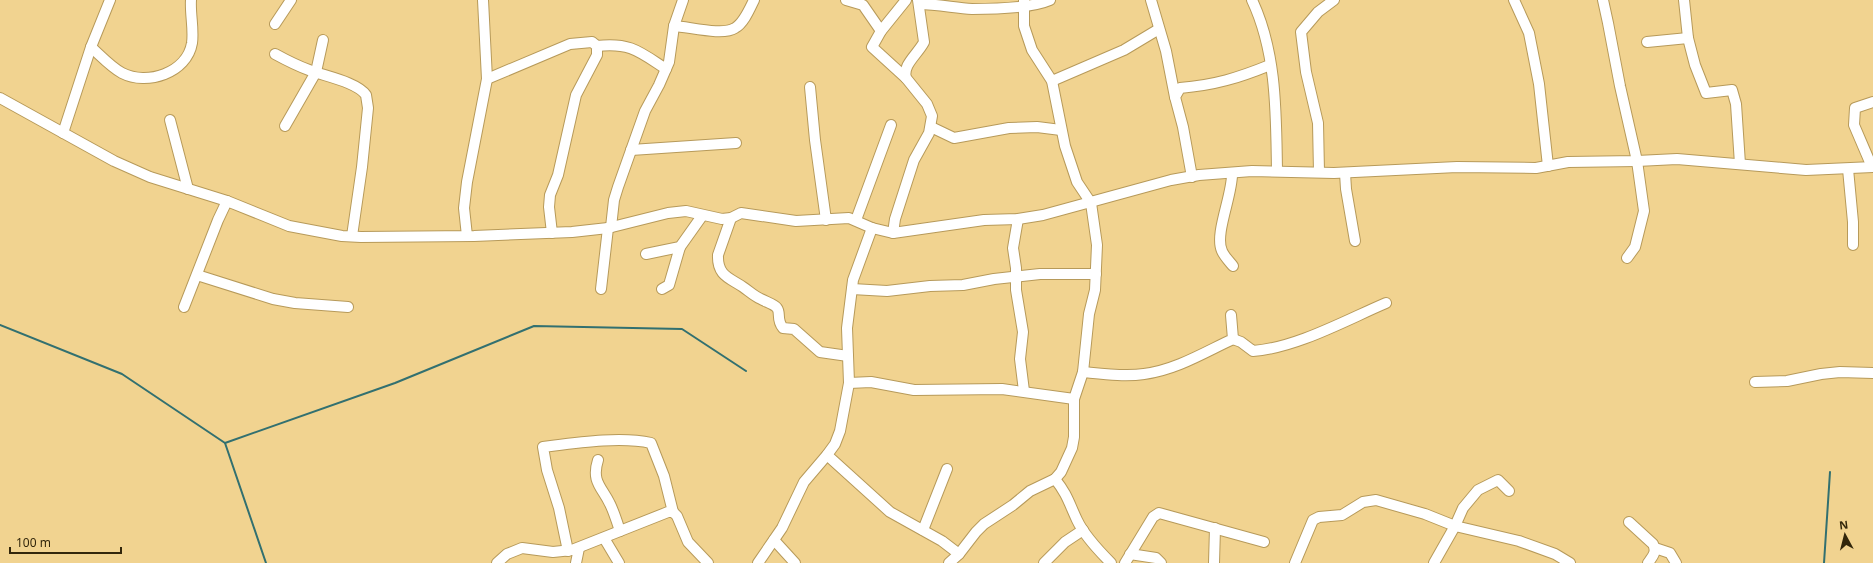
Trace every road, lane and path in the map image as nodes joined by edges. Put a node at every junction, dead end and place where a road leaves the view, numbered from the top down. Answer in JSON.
{"nodes":[{"id":1,"x":110,"y":0,"type":"edge"},
{"id":2,"x":191,"y":0,"type":"edge"},
{"id":3,"x":290,"y":0,"type":"edge"},
{"id":4,"x":483,"y":0,"type":"edge"},
{"id":5,"x":683,"y":0,"type":"edge"},
{"id":6,"x":754,"y":0,"type":"edge"},
{"id":7,"x":846,"y":0,"type":"edge"},
{"id":8,"x":906,"y":0,"type":"edge"},
{"id":9,"x":1050,"y":0,"type":"edge"},
{"id":10,"x":1151,"y":0,"type":"edge"},
{"id":11,"x":1252,"y":0,"type":"edge"},
{"id":12,"x":1334,"y":0,"type":"edge"},
{"id":13,"x":1514,"y":0,"type":"edge"},
{"id":14,"x":1603,"y":0,"type":"edge"},
{"id":15,"x":1684,"y":0,"type":"edge"},
{"id":16,"x":919,"y":2,"type":"edge"},
{"id":17,"x":1024,"y":3,"type":"edge"},
{"id":18,"x":275,"y":24,"type":"dead end"},
{"id":19,"x":674,"y":26,"type":"junction"},
{"id":20,"x":1160,"y":30,"type":"junction"},
{"id":21,"x":882,"y":31,"type":"junction"},
{"id":22,"x":1688,"y":38,"type":"junction"},
{"id":23,"x":323,"y":40,"type":"dead end"},
{"id":24,"x":1647,"y":42,"type":"dead end"},
{"id":25,"x":598,"y":46,"type":"junction"},
{"id":26,"x":91,"y":47,"type":"junction"},
{"id":27,"x":275,"y":54,"type":"dead end"},
{"id":28,"x":1270,"y":65,"type":"junction"},
{"id":29,"x":666,"y":69,"type":"junction"},
{"id":30,"x":316,"y":72,"type":"junction"},
{"id":31,"x":906,"y":78,"type":"junction"},
{"id":32,"x":487,"y":79,"type":"junction"},
{"id":33,"x":1052,"y":81,"type":"junction"},
{"id":34,"x":810,"y":87,"type":"dead end"},
{"id":35,"x":1175,"y":97,"type":"junction"},
{"id":36,"x":0,"y":98,"type":"edge"},
{"id":37,"x":1873,"y":102,"type":"edge"},
{"id":38,"x":170,"y":120,"type":"dead end"},
{"id":39,"x":891,"y":125,"type":"dead end"},
{"id":40,"x":285,"y":126,"type":"dead end"},
{"id":41,"x":931,"y":127,"type":"junction"},
{"id":42,"x":1061,"y":130,"type":"junction"},
{"id":43,"x":63,"y":132,"type":"junction"},
{"id":44,"x":736,"y":143,"type":"dead end"},
{"id":45,"x":631,"y":150,"type":"junction"},
{"id":46,"x":1637,"y":161,"type":"junction"},
{"id":47,"x":1740,"y":164,"type":"junction"},
{"id":48,"x":1548,"y":166,"type":"junction"},
{"id":49,"x":1873,"y":167,"type":"edge"},
{"id":50,"x":1848,"y":169,"type":"junction"},
{"id":51,"x":1277,"y":171,"type":"junction"},
{"id":52,"x":1319,"y":172,"type":"junction"},
{"id":53,"x":1232,"y":173,"type":"junction"},
{"id":54,"x":1346,"y":173,"type":"junction"},
{"id":55,"x":1192,"y":177,"type":"junction"},
{"id":56,"x":188,"y":188,"type":"junction"},
{"id":57,"x":227,"y":201,"type":"junction"},
{"id":58,"x":1091,"y":203,"type":"junction"},
{"id":59,"x":702,"y":216,"type":"junction"},
{"id":60,"x":731,"y":218,"type":"junction"},
{"id":61,"x":1018,"y":219,"type":"junction"},
{"id":62,"x":826,"y":220,"type":"junction"},
{"id":63,"x":856,"y":220,"type":"junction"},
{"id":64,"x":609,"y":227,"type":"junction"},
{"id":65,"x":872,"y":228,"type":"junction"},
{"id":66,"x":552,"y":233,"type":"junction"},
{"id":67,"x":893,"y":233,"type":"junction"},
{"id":68,"x":352,"y":236,"type":"junction"},
{"id":69,"x":467,"y":236,"type":"junction"},
{"id":70,"x":1355,"y":241,"type":"dead end"},
{"id":71,"x":1853,"y":245,"type":"dead end"},
{"id":72,"x":680,"y":247,"type":"junction"},
{"id":73,"x":646,"y":254,"type":"dead end"},
{"id":74,"x":1627,"y":258,"type":"dead end"},
{"id":75,"x":1233,"y":266,"type":"dead end"},
{"id":76,"x":1096,"y":274,"type":"junction"},
{"id":77,"x":197,"y":275,"type":"junction"},
{"id":78,"x":1016,"y":276,"type":"junction"},
{"id":79,"x":601,"y":288,"type":"dead end"},
{"id":80,"x":662,"y":289,"type":"dead end"},
{"id":81,"x":852,"y":289,"type":"junction"},
{"id":82,"x":1386,"y":303,"type":"dead end"},
{"id":83,"x":184,"y":307,"type":"dead end"},
{"id":84,"x":348,"y":307,"type":"dead end"},
{"id":85,"x":1231,"y":315,"type":"dead end"},
{"id":86,"x":1233,"y":339,"type":"junction"},
{"id":87,"x":848,"y":356,"type":"junction"},
{"id":88,"x":1083,"y":372,"type":"junction"},
{"id":89,"x":1873,"y":373,"type":"edge"},
{"id":90,"x":1755,"y":382,"type":"dead end"},
{"id":91,"x":849,"y":383,"type":"junction"},
{"id":92,"x":1024,"y":391,"type":"junction"},
{"id":93,"x":1074,"y":399,"type":"junction"},
{"id":94,"x":827,"y":455,"type":"junction"},
{"id":95,"x":598,"y":460,"type":"dead end"},
{"id":96,"x":947,"y":468,"type":"dead end"},
{"id":97,"x":1055,"y":479,"type":"junction"},
{"id":98,"x":1509,"y":491,"type":"dead end"},
{"id":99,"x":673,"y":512,"type":"junction"},
{"id":100,"x":1629,"y":522,"type":"dead end"},
{"id":101,"x":1455,"y":526,"type":"junction"},
{"id":102,"x":1215,"y":528,"type":"junction"},
{"id":103,"x":923,"y":530,"type":"junction"},
{"id":104,"x":1083,"y":530,"type":"junction"},
{"id":105,"x":620,"y":531,"type":"junction"},
{"id":106,"x":604,"y":538,"type":"junction"},
{"id":107,"x":774,"y":540,"type":"junction"},
{"id":108,"x":1264,"y":542,"type":"dead end"},
{"id":109,"x":579,"y":548,"type":"junction"},
{"id":110,"x":1655,"y":548,"type":"junction"},
{"id":111,"x":568,"y":551,"type":"junction"},
{"id":112,"x":1128,"y":558,"type":"edge"},
{"id":113,"x":954,"y":560,"type":"edge"},
{"id":114,"x":497,"y":563,"type":"edge"},
{"id":115,"x":576,"y":563,"type":"edge"},
{"id":116,"x":619,"y":563,"type":"edge"},
{"id":117,"x":708,"y":563,"type":"edge"},
{"id":118,"x":758,"y":563,"type":"edge"},
{"id":119,"x":795,"y":563,"type":"edge"},
{"id":120,"x":1044,"y":563,"type":"edge"},
{"id":121,"x":1112,"y":563,"type":"edge"},
{"id":122,"x":1161,"y":563,"type":"edge"},
{"id":123,"x":1214,"y":563,"type":"edge"},
{"id":124,"x":1295,"y":563,"type":"edge"},
{"id":125,"x":1435,"y":563,"type":"edge"},
{"id":126,"x":1570,"y":563,"type":"edge"},
{"id":127,"x":1648,"y":563,"type":"edge"},
{"id":128,"x":1676,"y":563,"type":"edge"}],
"edges":[{"from":1,"to":26,"type":"street"},
{"from":2,"to":26,"type":"street"},
{"from":3,"to":18,"type":"street"},
{"from":4,"to":32,"type":"street"},
{"from":5,"to":19,"type":"street"},
{"from":6,"to":19,"type":"street"},
{"from":7,"to":21,"type":"street"},
{"from":8,"to":21,"type":"street"},
{"from":9,"to":17,"type":"street"},
{"from":10,"to":20,"type":"street"},
{"from":11,"to":28,"type":"street"},
{"from":12,"to":52,"type":"street"},
{"from":13,"to":48,"type":"street"},
{"from":14,"to":46,"type":"street"},
{"from":15,"to":22,"type":"street"},
{"from":16,"to":17,"type":"street"},
{"from":16,"to":31,"type":"street"},
{"from":17,"to":33,"type":"street"},
{"from":19,"to":29,"type":"street"},
{"from":20,"to":33,"type":"street"},
{"from":20,"to":35,"type":"street"},
{"from":21,"to":31,"type":"street"},
{"from":22,"to":24,"type":"street"},
{"from":22,"to":47,"type":"street"},
{"from":23,"to":30,"type":"street"},
{"from":25,"to":29,"type":"street"},
{"from":25,"to":32,"type":"street"},
{"from":25,"to":66,"type":"street"},
{"from":26,"to":43,"type":"street"},
{"from":27,"to":30,"type":"street"},
{"from":28,"to":35,"type":"street"},
{"from":28,"to":51,"type":"street"},
{"from":29,"to":45,"type":"street"},
{"from":30,"to":40,"type":"street"},
{"from":30,"to":68,"type":"street"},
{"from":31,"to":41,"type":"street"},
{"from":32,"to":69,"type":"street"},
{"from":33,"to":42,"type":"street"},
{"from":34,"to":62,"type":"street"},
{"from":35,"to":55,"type":"street"},
{"from":36,"to":43,"type":"street"},
{"from":37,"to":49,"type":"street"},
{"from":38,"to":56,"type":"street"},
{"from":39,"to":63,"type":"street"},
{"from":41,"to":42,"type":"street"},
{"from":41,"to":67,"type":"street"},
{"from":42,"to":58,"type":"street"},
{"from":43,"to":56,"type":"street"},
{"from":44,"to":45,"type":"street"},
{"from":45,"to":64,"type":"street"},
{"from":46,"to":47,"type":"street"},
{"from":46,"to":48,"type":"street"},
{"from":46,"to":74,"type":"street"},
{"from":47,"to":50,"type":"street"},
{"from":48,"to":54,"type":"street"},
{"from":49,"to":50,"type":"street"},
{"from":50,"to":71,"type":"street"},
{"from":51,"to":52,"type":"street"},
{"from":51,"to":53,"type":"street"},
{"from":52,"to":54,"type":"street"},
{"from":53,"to":55,"type":"street"},
{"from":53,"to":75,"type":"street"},
{"from":54,"to":70,"type":"street"},
{"from":55,"to":58,"type":"street"},
{"from":56,"to":57,"type":"street"},
{"from":57,"to":68,"type":"street"},
{"from":57,"to":77,"type":"street"},
{"from":58,"to":61,"type":"street"},
{"from":58,"to":76,"type":"street"},
{"from":59,"to":60,"type":"street"},
{"from":59,"to":64,"type":"street"},
{"from":59,"to":72,"type":"street"},
{"from":60,"to":62,"type":"street"},
{"from":60,"to":87,"type":"street"},
{"from":61,"to":67,"type":"street"},
{"from":61,"to":78,"type":"street"},
{"from":62,"to":63,"type":"street"},
{"from":63,"to":65,"type":"street"},
{"from":64,"to":66,"type":"street"},
{"from":64,"to":79,"type":"street"},
{"from":65,"to":67,"type":"street"},
{"from":65,"to":81,"type":"street"},
{"from":66,"to":69,"type":"street"},
{"from":68,"to":69,"type":"street"},
{"from":72,"to":73,"type":"street"},
{"from":72,"to":80,"type":"street"},
{"from":76,"to":78,"type":"street"},
{"from":76,"to":88,"type":"street"},
{"from":77,"to":83,"type":"street"},
{"from":77,"to":84,"type":"street"},
{"from":78,"to":81,"type":"street"},
{"from":78,"to":92,"type":"street"},
{"from":81,"to":87,"type":"street"},
{"from":82,"to":86,"type":"street"},
{"from":85,"to":86,"type":"street"},
{"from":86,"to":88,"type":"street"},
{"from":87,"to":91,"type":"street"},
{"from":88,"to":93,"type":"street"},
{"from":89,"to":90,"type":"street"},
{"from":91,"to":92,"type":"street"},
{"from":91,"to":94,"type":"street"},
{"from":92,"to":93,"type":"street"},
{"from":93,"to":97,"type":"street"},
{"from":94,"to":103,"type":"street"},
{"from":94,"to":107,"type":"street"},
{"from":95,"to":105,"type":"street"},
{"from":96,"to":103,"type":"street"},
{"from":97,"to":104,"type":"street"},
{"from":97,"to":113,"type":"street"},
{"from":98,"to":101,"type":"street"},
{"from":99,"to":105,"type":"street"},
{"from":99,"to":111,"type":"street"},
{"from":99,"to":117,"type":"street"},
{"from":100,"to":110,"type":"street"},
{"from":101,"to":124,"type":"street"},
{"from":101,"to":125,"type":"street"},
{"from":101,"to":126,"type":"street"},
{"from":102,"to":108,"type":"street"},
{"from":102,"to":112,"type":"street"},
{"from":102,"to":123,"type":"street"},
{"from":103,"to":113,"type":"street"},
{"from":104,"to":120,"type":"street"},
{"from":104,"to":121,"type":"street"},
{"from":105,"to":106,"type":"street"},
{"from":106,"to":109,"type":"street"},
{"from":106,"to":116,"type":"street"},
{"from":107,"to":118,"type":"street"},
{"from":107,"to":119,"type":"street"},
{"from":109,"to":111,"type":"street"},
{"from":109,"to":115,"type":"street"},
{"from":110,"to":127,"type":"street"},
{"from":110,"to":128,"type":"street"},
{"from":111,"to":114,"type":"street"},
{"from":112,"to":122,"type":"street"}]}
